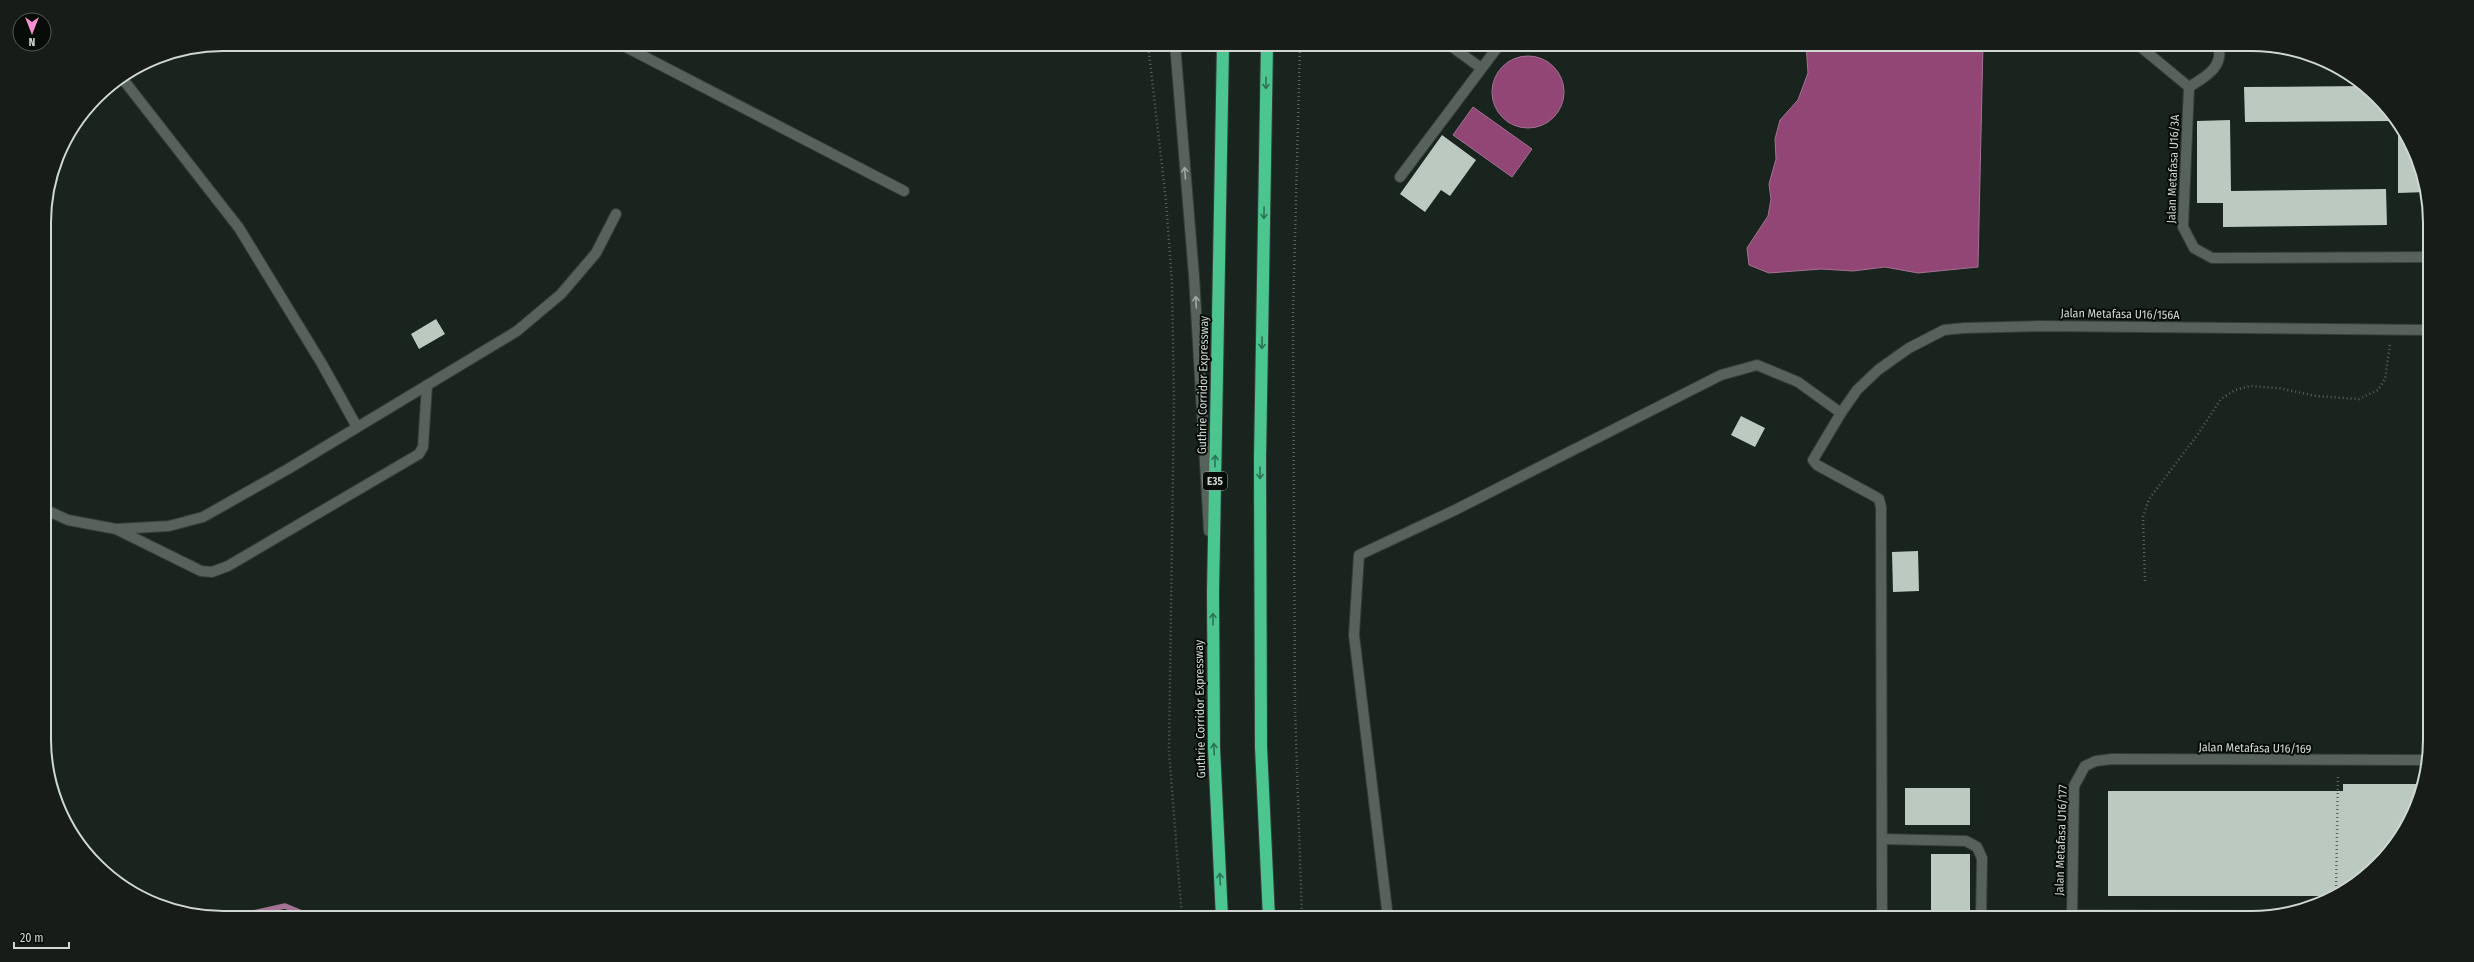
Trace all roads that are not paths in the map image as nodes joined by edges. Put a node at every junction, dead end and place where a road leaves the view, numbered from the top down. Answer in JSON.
{"nodes":[{"id":1,"x":634,"y":51,"type":"edge"},
{"id":2,"x":1176,"y":51,"type":"edge"},
{"id":3,"x":1223,"y":51,"type":"edge"},
{"id":4,"x":1267,"y":51,"type":"edge"},
{"id":5,"x":1458,"y":51,"type":"edge"},
{"id":6,"x":1495,"y":51,"type":"edge"},
{"id":7,"x":2145,"y":51,"type":"edge"},
{"id":8,"x":2218,"y":51,"type":"edge"},
{"id":9,"x":1482,"y":68,"type":"junction"},
{"id":10,"x":125,"y":82,"type":"edge"},
{"id":11,"x":2189,"y":87,"type":"junction"},
{"id":12,"x":1400,"y":177,"type":"dead end"},
{"id":13,"x":904,"y":191,"type":"dead end"},
{"id":14,"x":616,"y":214,"type":"dead end"},
{"id":15,"x":2423,"y":257,"type":"edge"},
{"id":16,"x":2423,"y":330,"type":"edge"},
{"id":17,"x":427,"y":385,"type":"junction"},
{"id":18,"x":1841,"y":412,"type":"junction"},
{"id":19,"x":357,"y":427,"type":"junction"},
{"id":20,"x":51,"y":512,"type":"edge"},
{"id":21,"x":116,"y":528,"type":"junction"},
{"id":22,"x":1213,"y":593,"type":"junction"},
{"id":23,"x":2422,"y":760,"type":"edge"},
{"id":24,"x":2085,"y":766,"type":"joint"},
{"id":25,"x":1882,"y":839,"type":"junction"},
{"id":26,"x":1222,"y":911,"type":"edge"},
{"id":27,"x":1269,"y":911,"type":"edge"},
{"id":28,"x":1387,"y":911,"type":"edge"},
{"id":29,"x":1882,"y":911,"type":"edge"},
{"id":30,"x":1981,"y":911,"type":"edge"},
{"id":31,"x":2072,"y":911,"type":"edge"}],
"edges":[{"from":1,"to":13,"type":"street"},
{"from":22,"to":2,"type":"street","one_way":true},
{"from":22,"to":3,"type":"highway","name":"Guthrie Corridor Expressway","number":"E35","one_way":true},
{"from":4,"to":27,"type":"highway","one_way":true},
{"from":5,"to":9,"type":"street"},
{"from":6,"to":9,"type":"street"},
{"from":7,"to":11,"type":"street"},
{"from":8,"to":11,"type":"street"},
{"from":9,"to":12,"type":"street"},
{"from":10,"to":19,"type":"street"},
{"from":11,"to":15,"type":"street","name":"Jalan Metafasa U16/3A"},
{"from":14,"to":17,"type":"street"},
{"from":16,"to":18,"type":"street","name":"Jalan Metafasa U16/156A"},
{"from":17,"to":19,"type":"street"},
{"from":17,"to":21,"type":"street"},
{"from":18,"to":25,"type":"street","name":"Jalan Metafasa U16/156A"},
{"from":18,"to":28,"type":"street"},
{"from":19,"to":21,"type":"street"},
{"from":20,"to":21,"type":"street"},
{"from":26,"to":22,"type":"highway","name":"Guthrie Corridor Expressway","number":"E35","one_way":true},
{"from":23,"to":24,"type":"street","name":"Jalan Metafasa U16/169"},
{"from":24,"to":31,"type":"street","name":"Jalan Metafasa U16/177"},
{"from":25,"to":29,"type":"street"},
{"from":25,"to":30,"type":"street"}]}
